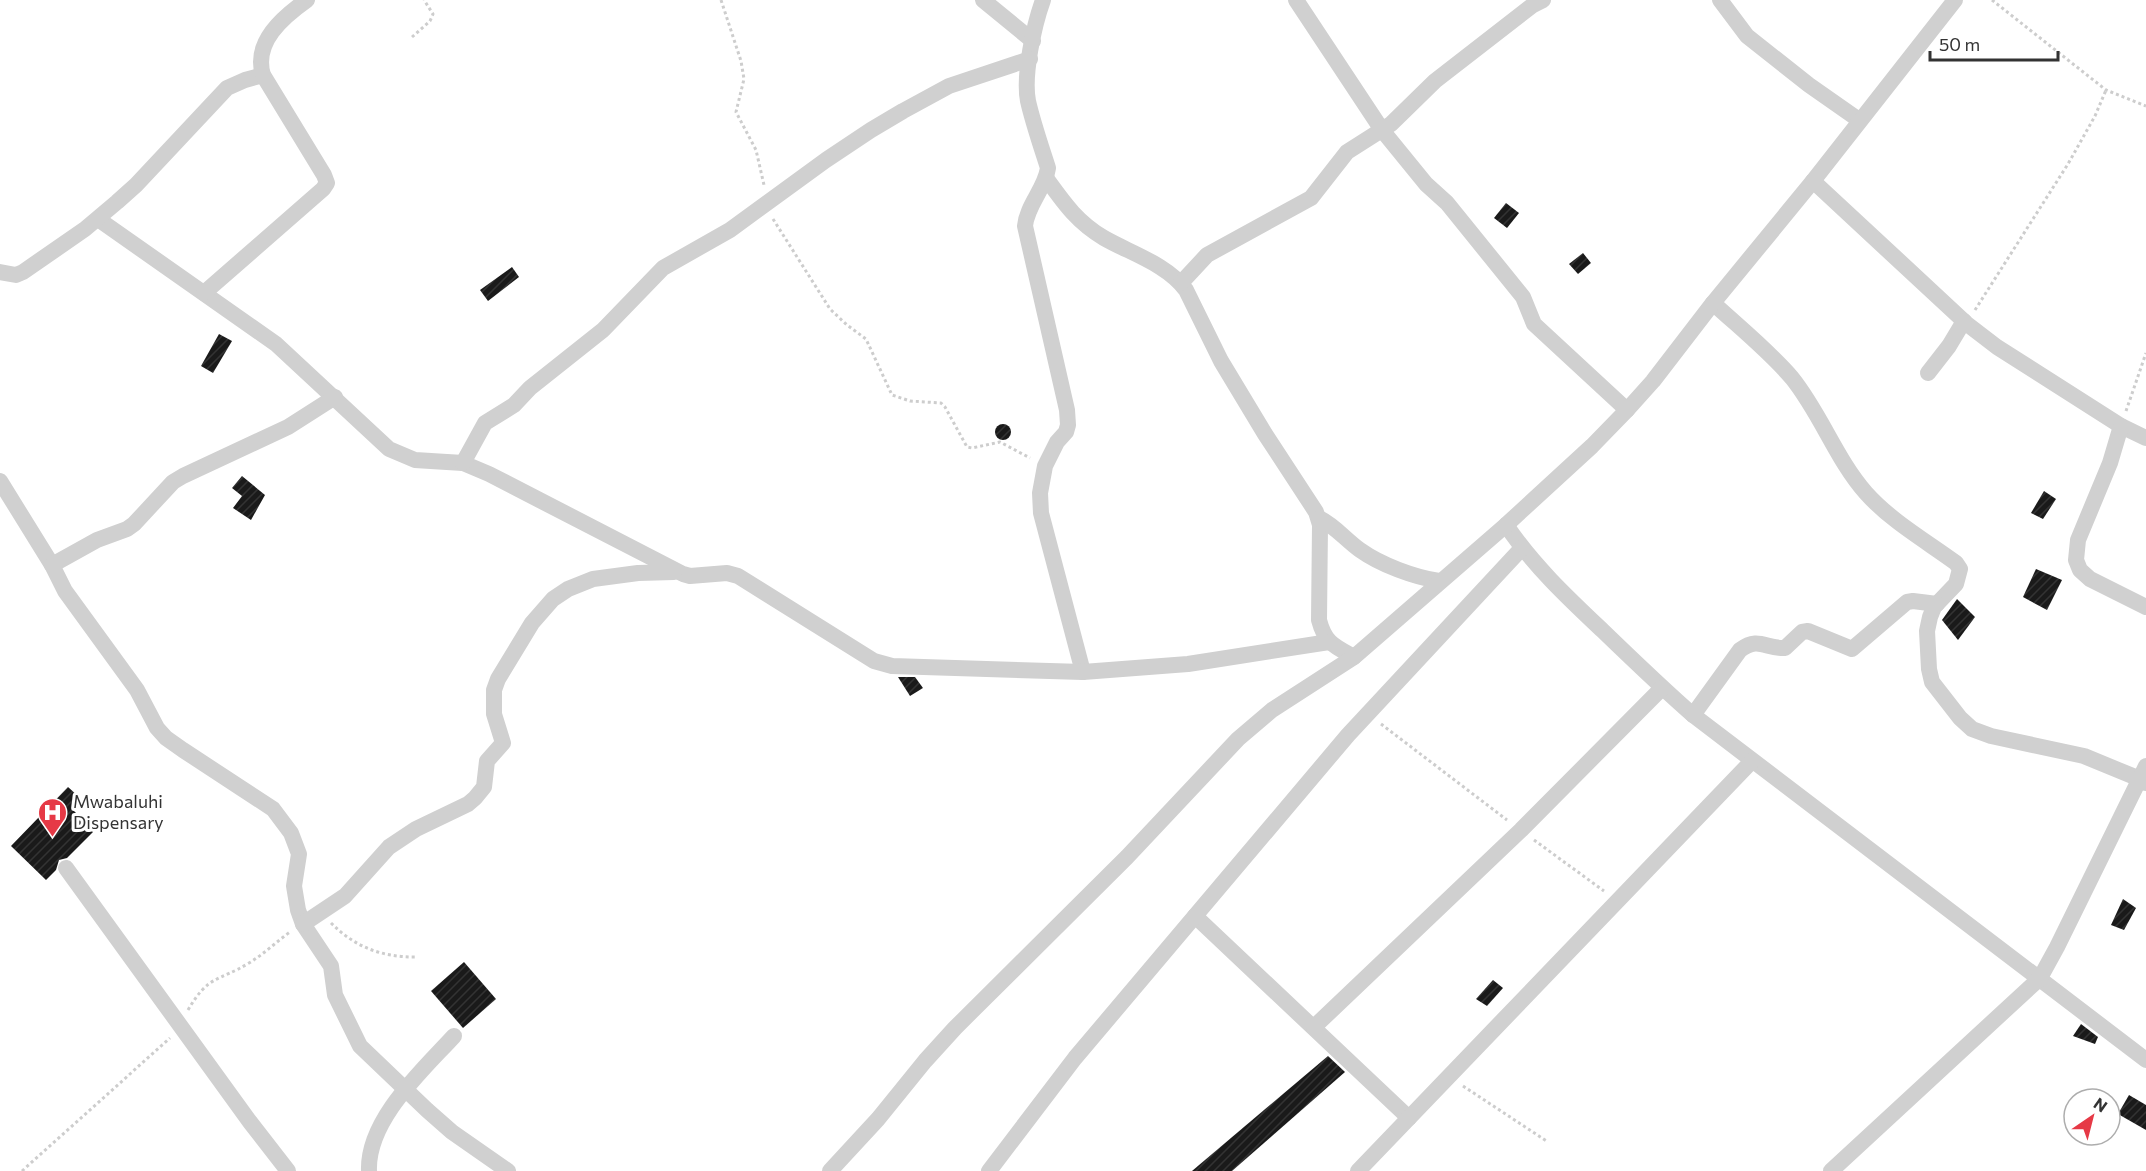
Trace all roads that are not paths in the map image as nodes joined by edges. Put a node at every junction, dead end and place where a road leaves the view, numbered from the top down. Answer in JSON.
{"nodes":[{"id":1,"x":307,"y":0,"type":"edge"},
{"id":2,"x":983,"y":0,"type":"edge"},
{"id":3,"x":1043,"y":0,"type":"edge"},
{"id":4,"x":1296,"y":0,"type":"edge"},
{"id":5,"x":1543,"y":0,"type":"edge"},
{"id":6,"x":1720,"y":0,"type":"edge"},
{"id":7,"x":1955,"y":0,"type":"edge"},
{"id":8,"x":1033,"y":41,"type":"junction"},
{"id":9,"x":1030,"y":59,"type":"junction"},
{"id":10,"x":263,"y":75,"type":"junction"},
{"id":11,"x":1859,"y":120,"type":"junction"},
{"id":12,"x":1382,"y":130,"type":"junction"},
{"id":13,"x":1046,"y":178,"type":"junction"},
{"id":14,"x":1813,"y":181,"type":"junction"},
{"id":15,"x":98,"y":219,"type":"junction"},
{"id":16,"x":0,"y":272,"type":"edge"},
{"id":17,"x":1181,"y":283,"type":"junction"},
{"id":18,"x":204,"y":293,"type":"junction"},
{"id":19,"x":1713,"y":303,"type":"junction"},
{"id":20,"x":1965,"y":322,"type":"junction"},
{"id":21,"x":1928,"y":373,"type":"dead end"},
{"id":22,"x":335,"y":397,"type":"junction"},
{"id":23,"x":1626,"y":410,"type":"junction"},
{"id":24,"x":2121,"y":426,"type":"junction"},
{"id":25,"x":2146,"y":438,"type":"edge"},
{"id":26,"x":463,"y":463,"type":"junction"},
{"id":27,"x":0,"y":481,"type":"edge"},
{"id":28,"x":1319,"y":518,"type":"junction"},
{"id":29,"x":1506,"y":525,"type":"junction"},
{"id":30,"x":1522,"y":548,"type":"junction"},
{"id":31,"x":52,"y":565,"type":"junction"},
{"id":32,"x":675,"y":572,"type":"junction"},
{"id":33,"x":1439,"y":581,"type":"junction"},
{"id":34,"x":1937,"y":604,"type":"junction"},
{"id":35,"x":2146,"y":607,"type":"edge"},
{"id":36,"x":1329,"y":642,"type":"junction"},
{"id":37,"x":1354,"y":657,"type":"junction"},
{"id":38,"x":1083,"y":672,"type":"junction"},
{"id":39,"x":1662,"y":688,"type":"junction"},
{"id":40,"x":1693,"y":715,"type":"junction"},
{"id":41,"x":1752,"y":761,"type":"junction"},
{"id":42,"x":2144,"y":776,"type":"edge"},
{"id":43,"x":66,"y":868,"type":"dead end"},
{"id":44,"x":1195,"y":916,"type":"junction"},
{"id":45,"x":303,"y":924,"type":"junction"},
{"id":46,"x":2040,"y":978,"type":"junction"},
{"id":47,"x":1314,"y":1027,"type":"junction"},
{"id":48,"x":454,"y":1036,"type":"dead end"},
{"id":49,"x":2146,"y":1060,"type":"edge"},
{"id":50,"x":406,"y":1092,"type":"junction"},
{"id":51,"x":1409,"y":1118,"type":"junction"},
{"id":52,"x":288,"y":1171,"type":"edge"},
{"id":53,"x":369,"y":1171,"type":"edge"},
{"id":54,"x":508,"y":1171,"type":"edge"},
{"id":55,"x":830,"y":1171,"type":"edge"},
{"id":56,"x":989,"y":1171,"type":"edge"},
{"id":57,"x":1358,"y":1171,"type":"edge"},
{"id":58,"x":1831,"y":1171,"type":"edge"}],
"edges":[{"from":1,"to":10,"type":"street"},
{"from":2,"to":8,"type":"street"},
{"from":3,"to":8,"type":"street"},
{"from":4,"to":12,"type":"street"},
{"from":5,"to":12,"type":"street"},
{"from":6,"to":11,"type":"street"},
{"from":7,"to":11,"type":"street"},
{"from":8,"to":9,"type":"street"},
{"from":9,"to":13,"type":"street"},
{"from":9,"to":26,"type":"street"},
{"from":10,"to":15,"type":"street"},
{"from":10,"to":18,"type":"street"},
{"from":11,"to":14,"type":"street"},
{"from":12,"to":17,"type":"street"},
{"from":12,"to":23,"type":"street"},
{"from":13,"to":17,"type":"street"},
{"from":13,"to":38,"type":"street"},
{"from":14,"to":19,"type":"street"},
{"from":14,"to":20,"type":"street"},
{"from":15,"to":16,"type":"street"},
{"from":15,"to":18,"type":"street"},
{"from":17,"to":28,"type":"street"},
{"from":18,"to":22,"type":"street"},
{"from":19,"to":23,"type":"street"},
{"from":19,"to":34,"type":"street"},
{"from":20,"to":21,"type":"street"},
{"from":20,"to":24,"type":"street"},
{"from":22,"to":26,"type":"street"},
{"from":22,"to":31,"type":"street"},
{"from":23,"to":29,"type":"street"},
{"from":24,"to":25,"type":"street"},
{"from":24,"to":35,"type":"street"},
{"from":26,"to":32,"type":"street"},
{"from":27,"to":31,"type":"street"},
{"from":28,"to":33,"type":"street"},
{"from":28,"to":36,"type":"street"},
{"from":29,"to":30,"type":"street"},
{"from":29,"to":33,"type":"street"},
{"from":30,"to":39,"type":"street"},
{"from":30,"to":44,"type":"street"},
{"from":31,"to":45,"type":"street"},
{"from":32,"to":38,"type":"street"},
{"from":32,"to":45,"type":"street"},
{"from":33,"to":37,"type":"street"},
{"from":34,"to":40,"type":"street"},
{"from":34,"to":42,"type":"street"},
{"from":36,"to":37,"type":"street"},
{"from":36,"to":38,"type":"street"},
{"from":37,"to":55,"type":"street"},
{"from":39,"to":40,"type":"street"},
{"from":39,"to":47,"type":"street"},
{"from":40,"to":41,"type":"street"},
{"from":41,"to":46,"type":"street"},
{"from":41,"to":51,"type":"street"},
{"from":42,"to":46,"type":"street"},
{"from":43,"to":52,"type":"street"},
{"from":44,"to":47,"type":"street"},
{"from":44,"to":56,"type":"street"},
{"from":45,"to":50,"type":"street"},
{"from":46,"to":49,"type":"street"},
{"from":46,"to":58,"type":"street"},
{"from":47,"to":51,"type":"street"},
{"from":48,"to":50,"type":"street"},
{"from":50,"to":53,"type":"street"},
{"from":50,"to":54,"type":"street"},
{"from":51,"to":57,"type":"street"}]}
